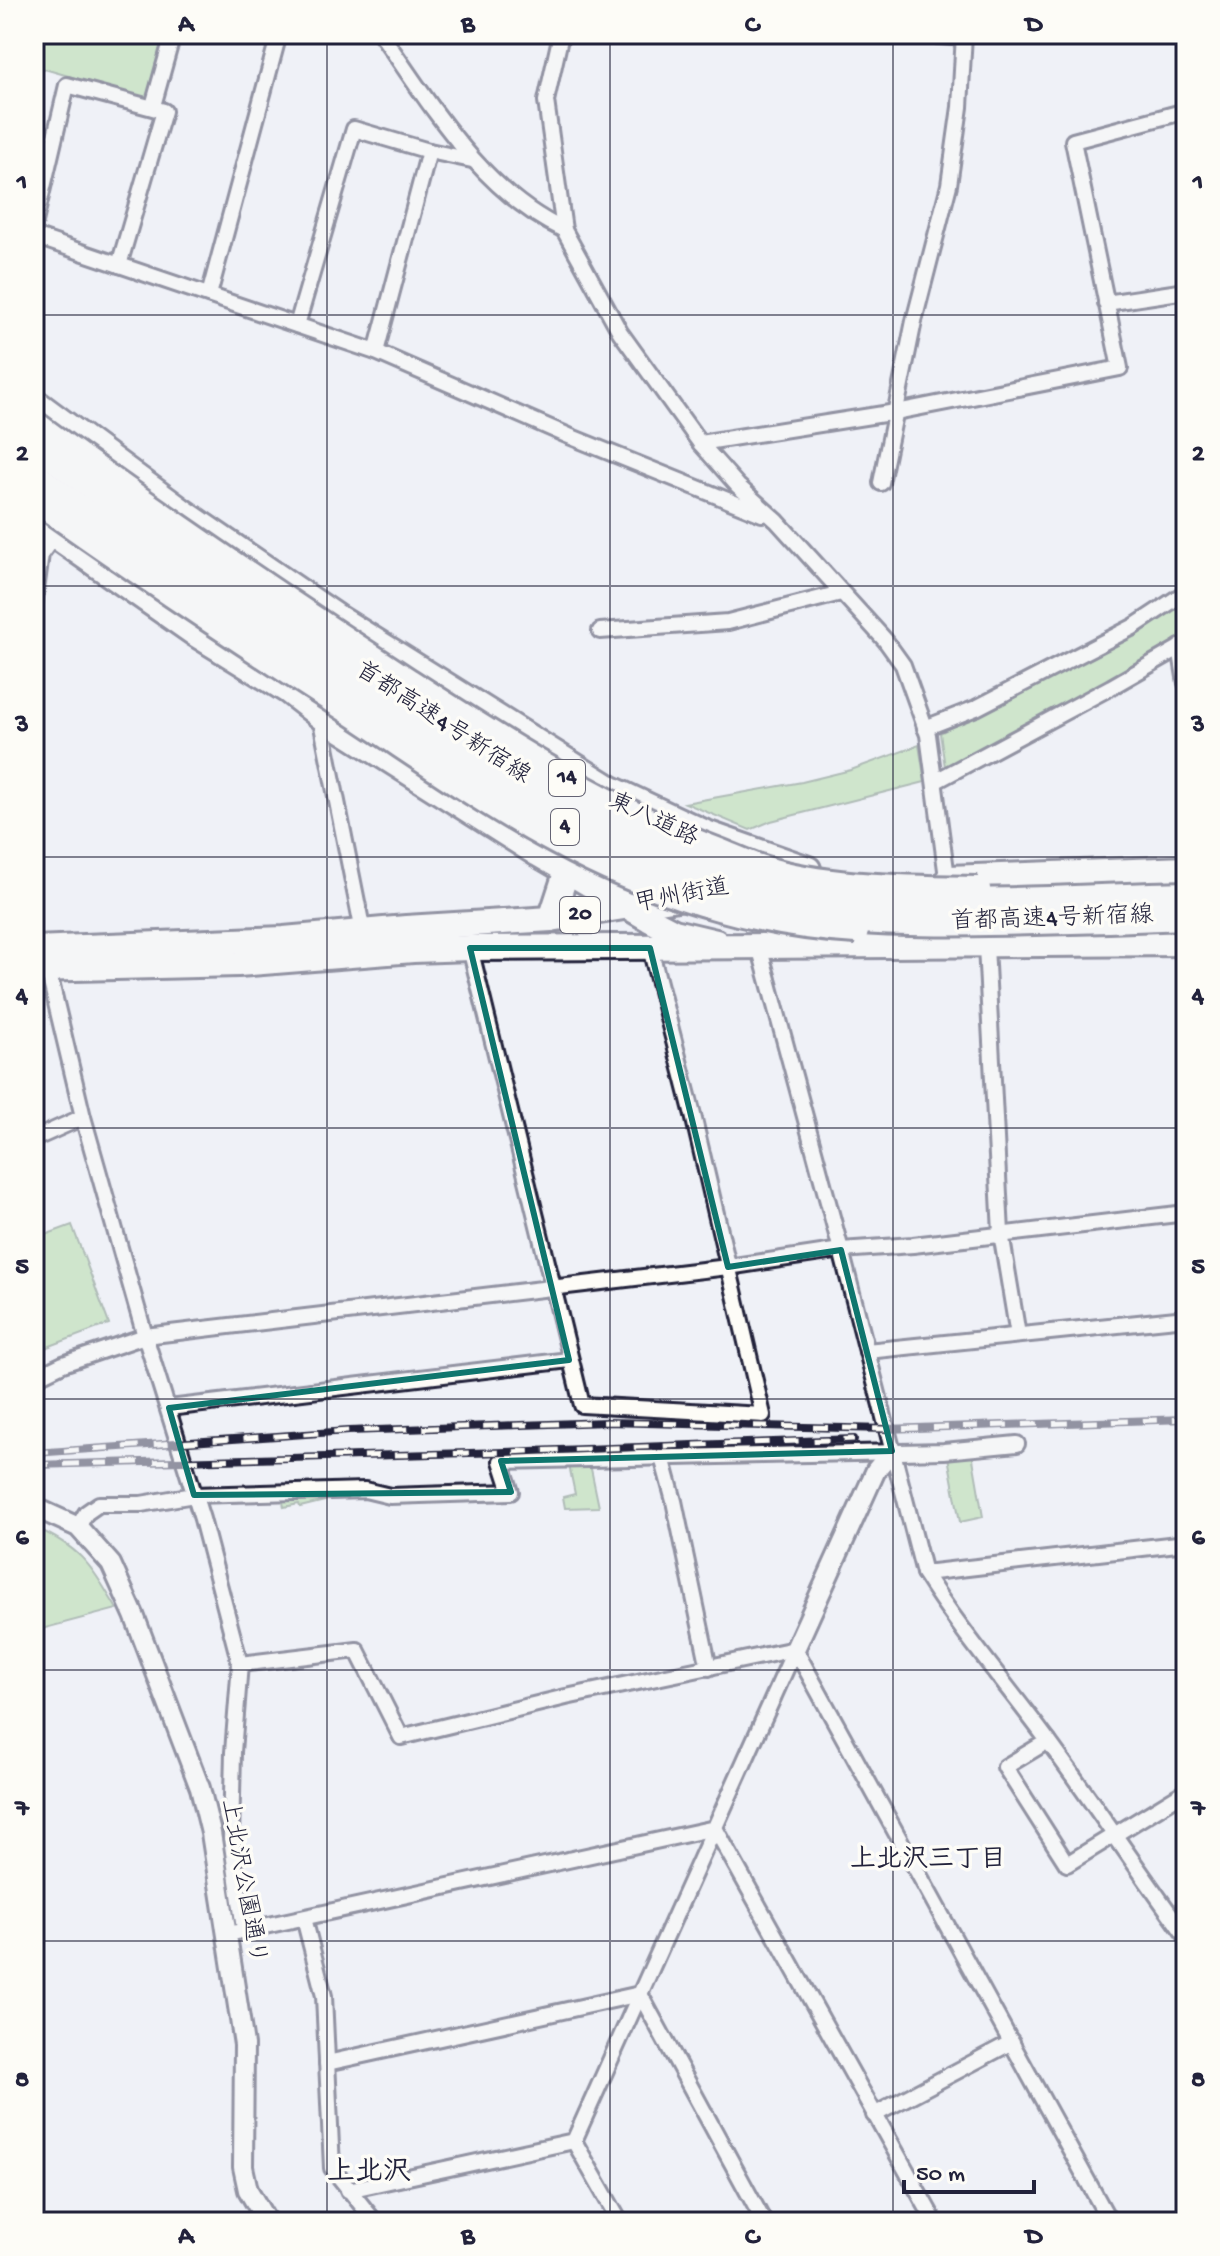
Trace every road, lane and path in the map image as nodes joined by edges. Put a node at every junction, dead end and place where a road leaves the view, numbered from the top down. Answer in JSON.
{"nodes":[{"id":1,"x":173,"y":34,"type":"edge"},
{"id":2,"x":279,"y":34,"type":"edge"},
{"id":3,"x":381,"y":34,"type":"edge"},
{"id":4,"x":561,"y":34,"type":"edge"},
{"id":5,"x":916,"y":34,"type":"edge"},
{"id":6,"x":964,"y":36,"type":"edge"},
{"id":7,"x":153,"y":106,"type":"junction"},
{"id":8,"x":1186,"y":111,"type":"edge"},
{"id":9,"x":429,"y":151,"type":"junction"},
{"id":10,"x":472,"y":160,"type":"junction"},
{"id":11,"x":34,"y":226,"type":"edge"},
{"id":12,"x":564,"y":230,"type":"junction"},
{"id":13,"x":34,"y":236,"type":"edge"},
{"id":14,"x":119,"y":265,"type":"junction"},
{"id":15,"x":1186,"y":291,"type":"edge"},
{"id":16,"x":209,"y":295,"type":"junction"},
{"id":17,"x":1106,"y":303,"type":"junction"},
{"id":18,"x":297,"y":325,"type":"junction"},
{"id":19,"x":376,"y":352,"type":"junction"},
{"id":20,"x":34,"y":401,"type":"edge"},
{"id":21,"x":896,"y":412,"type":"junction"},
{"id":22,"x":34,"y":423,"type":"edge"},
{"id":23,"x":34,"y":443,"type":"edge"},
{"id":24,"x":700,"y":443,"type":"junction"},
{"id":25,"x":34,"y":475,"type":"edge"},
{"id":26,"x":881,"y":483,"type":"dead end"},
{"id":27,"x":34,"y":499,"type":"edge"},
{"id":28,"x":34,"y":521,"type":"edge"},
{"id":29,"x":777,"y":521,"type":"junction"},
{"id":30,"x":43,"y":547,"type":"edge"},
{"id":31,"x":1186,"y":592,"type":"edge"},
{"id":32,"x":841,"y":593,"type":"junction"},
{"id":33,"x":34,"y":605,"type":"edge"},
{"id":34,"x":337,"y":617,"type":"junction"},
{"id":35,"x":600,"y":631,"type":"dead end"},
{"id":36,"x":1183,"y":645,"type":"edge"},
{"id":37,"x":1186,"y":683,"type":"edge"},
{"id":38,"x":288,"y":691,"type":"junction"},
{"id":39,"x":320,"y":716,"type":"junction"},
{"id":40,"x":925,"y":728,"type":"junction"},
{"id":41,"x":936,"y":781,"type":"junction"},
{"id":42,"x":1186,"y":869,"type":"edge"},
{"id":43,"x":567,"y":870,"type":"junction"},
{"id":44,"x":822,"y":873,"type":"junction"},
{"id":45,"x":948,"y":878,"type":"junction"},
{"id":46,"x":1186,"y":882,"type":"edge"},
{"id":47,"x":1186,"y":895,"type":"edge"},
{"id":48,"x":631,"y":907,"type":"junction"},
{"id":49,"x":1186,"y":916,"type":"edge"},
{"id":50,"x":551,"y":919,"type":"junction"},
{"id":51,"x":1186,"y":927,"type":"edge"},
{"id":52,"x":363,"y":932,"type":"junction"},
{"id":53,"x":1186,"y":943,"type":"edge"},
{"id":54,"x":953,"y":945,"type":"junction"},
{"id":55,"x":748,"y":946,"type":"junction"},
{"id":56,"x":986,"y":946,"type":"junction"},
{"id":57,"x":470,"y":948,"type":"junction"},
{"id":58,"x":650,"y":948,"type":"junction"},
{"id":59,"x":40,"y":959,"type":"edge"},
{"id":60,"x":83,"y":1117,"type":"junction"},
{"id":61,"x":34,"y":1139,"type":"edge"},
{"id":62,"x":1186,"y":1213,"type":"edge"},
{"id":63,"x":1001,"y":1233,"type":"junction"},
{"id":64,"x":841,"y":1250,"type":"junction"},
{"id":65,"x":728,"y":1267,"type":"junction"},
{"id":66,"x":551,"y":1286,"type":"junction"},
{"id":67,"x":1186,"y":1318,"type":"edge"},
{"id":68,"x":1018,"y":1335,"type":"junction"},
{"id":69,"x":145,"y":1336,"type":"junction"},
{"id":70,"x":867,"y":1351,"type":"junction"},
{"id":71,"x":569,"y":1360,"type":"junction"},
{"id":72,"x":34,"y":1378,"type":"edge"},
{"id":73,"x":169,"y":1408,"type":"junction"},
{"id":74,"x":1017,"y":1444,"type":"dead end"},
{"id":75,"x":892,"y":1451,"type":"junction"},
{"id":76,"x":662,"y":1457,"type":"junction"},
{"id":77,"x":194,"y":1495,"type":"junction"},
{"id":78,"x":34,"y":1507,"type":"edge"},
{"id":79,"x":78,"y":1527,"type":"junction"},
{"id":80,"x":1186,"y":1543,"type":"edge"},
{"id":81,"x":924,"y":1573,"type":"junction"},
{"id":82,"x":795,"y":1649,"type":"junction"},
{"id":83,"x":240,"y":1664,"type":"junction"},
{"id":84,"x":709,"y":1668,"type":"junction"},
{"id":85,"x":1048,"y":1741,"type":"junction"},
{"id":86,"x":1186,"y":1791,"type":"edge"},
{"id":87,"x":715,"y":1828,"type":"junction"},
{"id":88,"x":1113,"y":1836,"type":"junction"},
{"id":89,"x":304,"y":1918,"type":"junction"},
{"id":90,"x":244,"y":1929,"type":"junction"},
{"id":91,"x":225,"y":1936,"type":"junction"},
{"id":92,"x":1186,"y":1936,"type":"edge"},
{"id":93,"x":640,"y":1994,"type":"junction"},
{"id":94,"x":1012,"y":2042,"type":"junction"},
{"id":95,"x":327,"y":2063,"type":"junction"},
{"id":96,"x":874,"y":2115,"type":"junction"},
{"id":97,"x":574,"y":2141,"type":"junction"},
{"id":98,"x":348,"y":2190,"type":"junction"},
{"id":99,"x":267,"y":2222,"type":"edge"},
{"id":100,"x":375,"y":2222,"type":"edge"},
{"id":101,"x":620,"y":2222,"type":"edge"},
{"id":102,"x":764,"y":2222,"type":"edge"},
{"id":103,"x":935,"y":2222,"type":"edge"},
{"id":104,"x":1110,"y":2222,"type":"edge"}],
"edges":[{"from":1,"to":7,"type":"street"},
{"from":2,"to":16,"type":"street"},
{"from":3,"to":10,"type":"street"},
{"from":4,"to":12,"type":"street"},
{"from":5,"to":6,"type":"street"},
{"from":6,"to":21,"type":"street"},
{"from":7,"to":11,"type":"street"},
{"from":7,"to":14,"type":"street"},
{"from":8,"to":17,"type":"street"},
{"from":9,"to":10,"type":"street"},
{"from":9,"to":18,"type":"street"},
{"from":9,"to":19,"type":"street"},
{"from":10,"to":12,"type":"street"},
{"from":12,"to":24,"type":"street"},
{"from":13,"to":14,"type":"street"},
{"from":14,"to":16,"type":"street"},
{"from":15,"to":17,"type":"street"},
{"from":16,"to":18,"type":"street"},
{"from":17,"to":21,"type":"street"},
{"from":18,"to":19,"type":"street"},
{"from":19,"to":29,"type":"street"},
{"from":20,"to":34,"type":"main road","number":"14"},
{"from":21,"to":24,"type":"street"},
{"from":21,"to":26,"type":"street"},
{"from":22,"to":46,"type":"main road","name":"東八道路","number":"14","bridge":true},
{"from":23,"to":47,"type":"highway","name":"首都高速4号新宿線","number":"4","bridge":true},
{"from":24,"to":29,"type":"street"},
{"from":25,"to":49,"type":"highway","name":"首都高速4号新宿線","number":"4","bridge":true},
{"from":27,"to":51,"type":"main road","bridge":true},
{"from":28,"to":30,"type":"main road"},
{"from":29,"to":32,"type":"street"},
{"from":30,"to":33,"type":"street"},
{"from":30,"to":38,"type":"main road"},
{"from":31,"to":40,"type":"street"},
{"from":32,"to":35,"type":"street"},
{"from":32,"to":40,"type":"street"},
{"from":34,"to":38,"type":"main road"},
{"from":34,"to":44,"type":"main road","number":"14"},
{"from":36,"to":37,"type":"street"},
{"from":36,"to":41,"type":"street"},
{"from":38,"to":39,"type":"main road"},
{"from":39,"to":43,"type":"main road"},
{"from":39,"to":52,"type":"street"},
{"from":40,"to":41,"type":"street"},
{"from":41,"to":45,"type":"street"},
{"from":42,"to":45,"type":"main road","name":"甲州街道","number":"20"},
{"from":43,"to":48,"type":"main road"},
{"from":43,"to":50,"type":"main road"},
{"from":44,"to":45,"type":"main road","name":"甲州街道","number":"20"},
{"from":44,"to":48,"type":"main road","name":"甲州街道","number":"20"},
{"from":45,"to":54,"type":"street"},
{"from":48,"to":50,"type":"main road","name":"甲州街道","number":"20"},
{"from":48,"to":55,"type":"main road"},
{"from":50,"to":52,"type":"main road","name":"甲州街道","number":"20"},
{"from":52,"to":59,"type":"main road","name":"甲州街道","number":"20"},
{"from":53,"to":56,"type":"main road","name":"甲州街道","number":"20"},
{"from":54,"to":55,"type":"main road","name":"甲州街道","number":"20"},
{"from":54,"to":56,"type":"main road","name":"甲州街道","number":"20"},
{"from":55,"to":58,"type":"main road","name":"甲州街道","number":"20"},
{"from":55,"to":64,"type":"street"},
{"from":56,"to":63,"type":"street"},
{"from":57,"to":58,"type":"main road","name":"甲州街道","number":"20"},
{"from":57,"to":59,"type":"main road","name":"甲州街道","number":"20"},
{"from":57,"to":66,"type":"street"},
{"from":58,"to":65,"type":"street"},
{"from":59,"to":60,"type":"street"},
{"from":60,"to":61,"type":"street"},
{"from":60,"to":69,"type":"street"},
{"from":62,"to":63,"type":"street"},
{"from":63,"to":64,"type":"street"},
{"from":63,"to":68,"type":"street"},
{"from":64,"to":65,"type":"street"},
{"from":64,"to":70,"type":"street"},
{"from":65,"to":66,"type":"street"},
{"from":65,"to":71,"type":"street"},
{"from":66,"to":69,"type":"street"},
{"from":66,"to":71,"type":"street"},
{"from":67,"to":68,"type":"street"},
{"from":68,"to":70,"type":"street"},
{"from":69,"to":72,"type":"street"},
{"from":69,"to":73,"type":"street"},
{"from":70,"to":75,"type":"street"},
{"from":71,"to":73,"type":"street"},
{"from":73,"to":77,"type":"street"},
{"from":74,"to":75,"type":"street"},
{"from":75,"to":76,"type":"street"},
{"from":75,"to":81,"type":"street"},
{"from":75,"to":82,"type":"street"},
{"from":76,"to":77,"type":"street"},
{"from":76,"to":84,"type":"street"},
{"from":77,"to":79,"type":"street"},
{"from":77,"to":83,"type":"street"},
{"from":78,"to":79,"type":"street","name":"上北沢公園通り"},
{"from":79,"to":91,"type":"street","name":"上北沢公園通り"},
{"from":80,"to":81,"type":"street"},
{"from":81,"to":85,"type":"street"},
{"from":82,"to":84,"type":"street"},
{"from":82,"to":87,"type":"street"},
{"from":82,"to":94,"type":"street"},
{"from":83,"to":84,"type":"street"},
{"from":83,"to":90,"type":"street"},
{"from":85,"to":88,"type":"street"},
{"from":85,"to":88,"type":"street"},
{"from":86,"to":88,"type":"street"},
{"from":87,"to":89,"type":"street"},
{"from":87,"to":93,"type":"street"},
{"from":87,"to":96,"type":"street"},
{"from":88,"to":92,"type":"street"},
{"from":89,"to":90,"type":"street"},
{"from":89,"to":95,"type":"street"},
{"from":90,"to":91,"type":"street"},
{"from":91,"to":99,"type":"street","name":"上北沢公園通り"},
{"from":93,"to":95,"type":"street"},
{"from":93,"to":97,"type":"street"},
{"from":93,"to":102,"type":"street"},
{"from":94,"to":96,"type":"street"},
{"from":94,"to":104,"type":"street"},
{"from":95,"to":98,"type":"street"},
{"from":96,"to":103,"type":"street"},
{"from":97,"to":98,"type":"street"},
{"from":97,"to":101,"type":"street"},
{"from":98,"to":100,"type":"street"}]}
